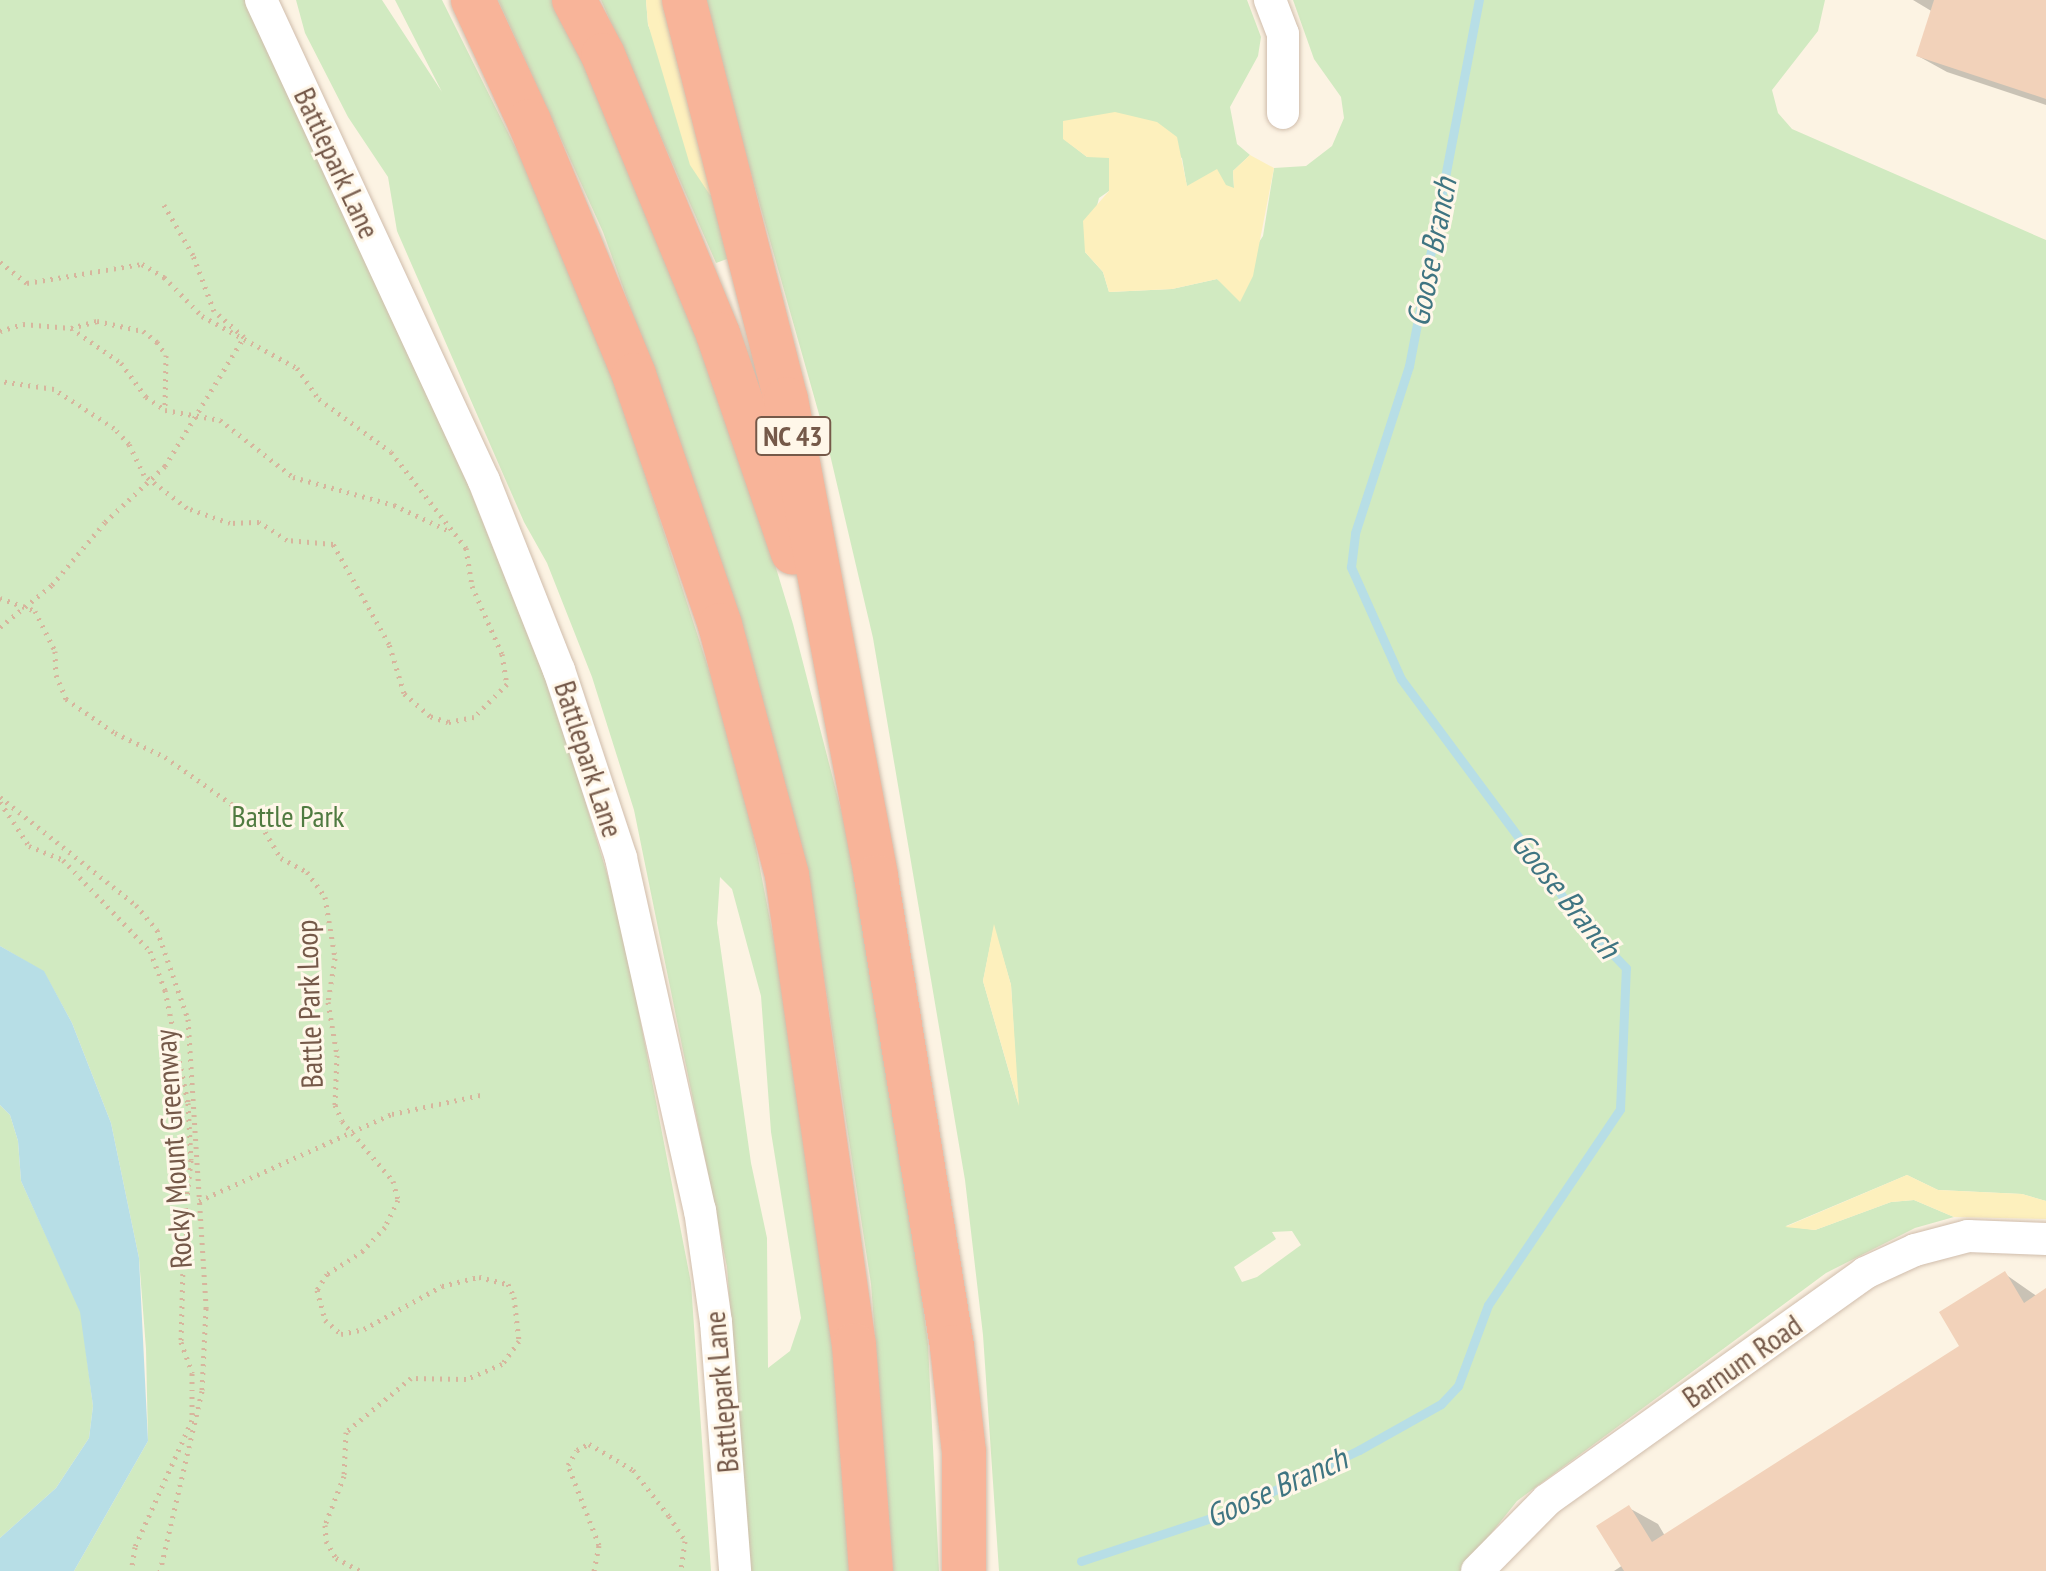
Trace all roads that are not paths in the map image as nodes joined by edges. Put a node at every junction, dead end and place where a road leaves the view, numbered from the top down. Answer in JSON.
{"nodes":[{"id":1,"x":261,"y":0,"type":"edge"},
{"id":2,"x":473,"y":0,"type":"edge"},
{"id":3,"x":574,"y":0,"type":"edge"},
{"id":4,"x":684,"y":0,"type":"edge"},
{"id":5,"x":1270,"y":0,"type":"edge"},
{"id":6,"x":1283,"y":113,"type":"dead end"},
{"id":7,"x":876,"y":877,"type":"junction"},
{"id":8,"x":2046,"y":1239,"type":"edge"},
{"id":9,"x":735,"y":1571,"type":"edge"},
{"id":10,"x":871,"y":1571,"type":"edge"},
{"id":11,"x":964,"y":1571,"type":"edge"},
{"id":12,"x":1477,"y":1571,"type":"edge"}],
"edges":[{"from":1,"to":9,"type":"street","name":"Battlepark Lane"},
{"from":2,"to":10,"type":"highway"},
{"from":3,"to":7,"type":"highway"},
{"from":4,"to":7,"type":"highway","number":"NC 43"},
{"from":5,"to":6,"type":"street"},
{"from":7,"to":11,"type":"highway"},
{"from":8,"to":12,"type":"street","name":"Barnum Road"}]}
